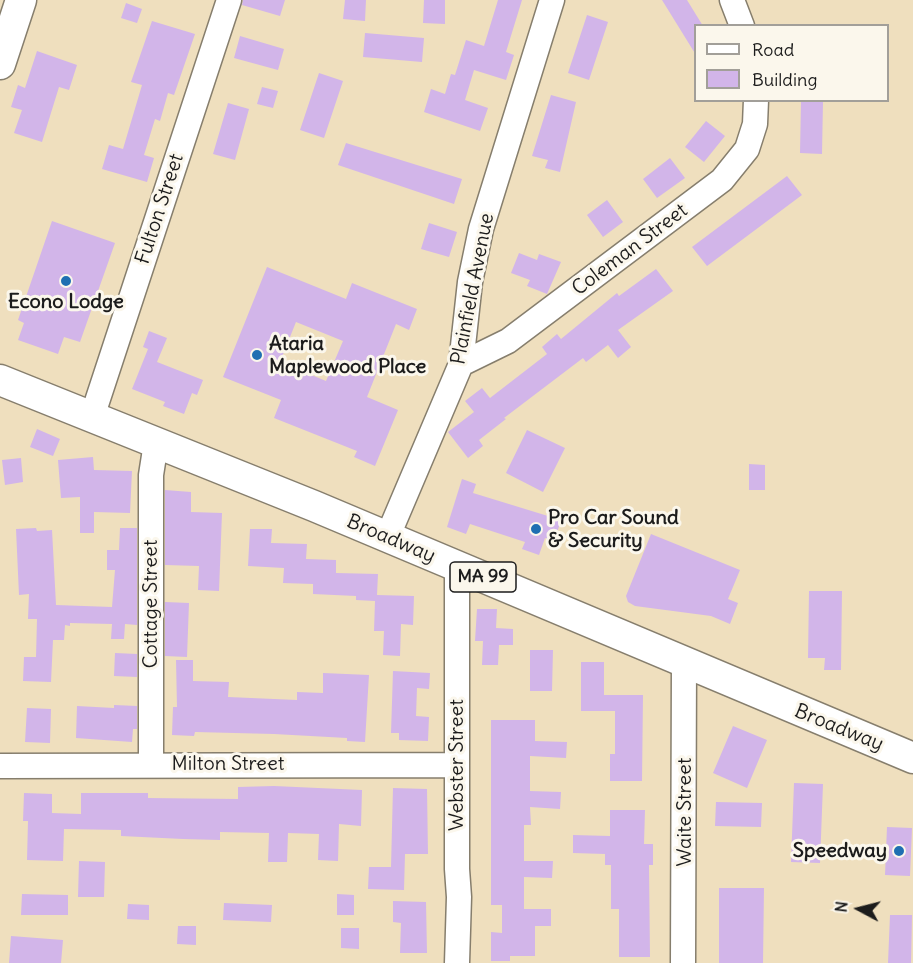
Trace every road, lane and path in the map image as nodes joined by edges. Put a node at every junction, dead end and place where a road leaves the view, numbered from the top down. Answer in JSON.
{"nodes":[{"id":1,"x":21,"y":0,"type":"edge"},
{"id":2,"x":229,"y":0,"type":"edge"},
{"id":3,"x":552,"y":0,"type":"edge"},
{"id":4,"x":732,"y":0,"type":"edge"},
{"id":5,"x":741,"y":24,"type":"edge"},
{"id":6,"x":0,"y":64,"type":"edge"},
{"id":7,"x":756,"y":102,"type":"edge"},
{"id":8,"x":461,"y":364,"type":"junction"},
{"id":9,"x":0,"y":380,"type":"edge"},
{"id":10,"x":92,"y":417,"type":"junction"},
{"id":11,"x":156,"y":443,"type":"junction"},
{"id":12,"x":387,"y":538,"type":"junction"},
{"id":13,"x":457,"y":567,"type":"junction"},
{"id":14,"x":684,"y":661,"type":"junction"},
{"id":15,"x":913,"y":758,"type":"edge"},
{"id":16,"x":151,"y":765,"type":"junction"},
{"id":17,"x":457,"y":765,"type":"junction"},
{"id":18,"x":0,"y":766,"type":"edge"},
{"id":19,"x":457,"y":963,"type":"edge"},
{"id":20,"x":683,"y":963,"type":"edge"}],
"edges":[{"from":1,"to":6,"type":"main road"},
{"from":2,"to":10,"type":"street","name":"Fulton Street"},
{"from":3,"to":8,"type":"street","name":"Plainfield Avenue"},
{"from":4,"to":5,"type":"street"},
{"from":7,"to":8,"type":"street","name":"Coleman Street"},
{"from":8,"to":12,"type":"street","name":"Plainfield Avenue"},
{"from":9,"to":10,"type":"main road","name":"Broadway","number":"MA 99"},
{"from":10,"to":11,"type":"main road","name":"Broadway","number":"MA 99"},
{"from":11,"to":12,"type":"main road","name":"Broadway","number":"MA 99"},
{"from":11,"to":16,"type":"street","name":"Cottage Street"},
{"from":12,"to":13,"type":"main road","name":"Broadway","number":"MA 99"},
{"from":13,"to":14,"type":"main road","name":"Broadway","number":"MA 99"},
{"from":13,"to":17,"type":"street","name":"Webster Street"},
{"from":14,"to":15,"type":"main road","name":"Broadway","number":"MA 99"},
{"from":14,"to":20,"type":"street","name":"Waite Street"},
{"from":16,"to":17,"type":"street","name":"Milton Street"},
{"from":16,"to":18,"type":"street","name":"Milton Street"},
{"from":17,"to":19,"type":"street","name":"Webster Street"}]}
